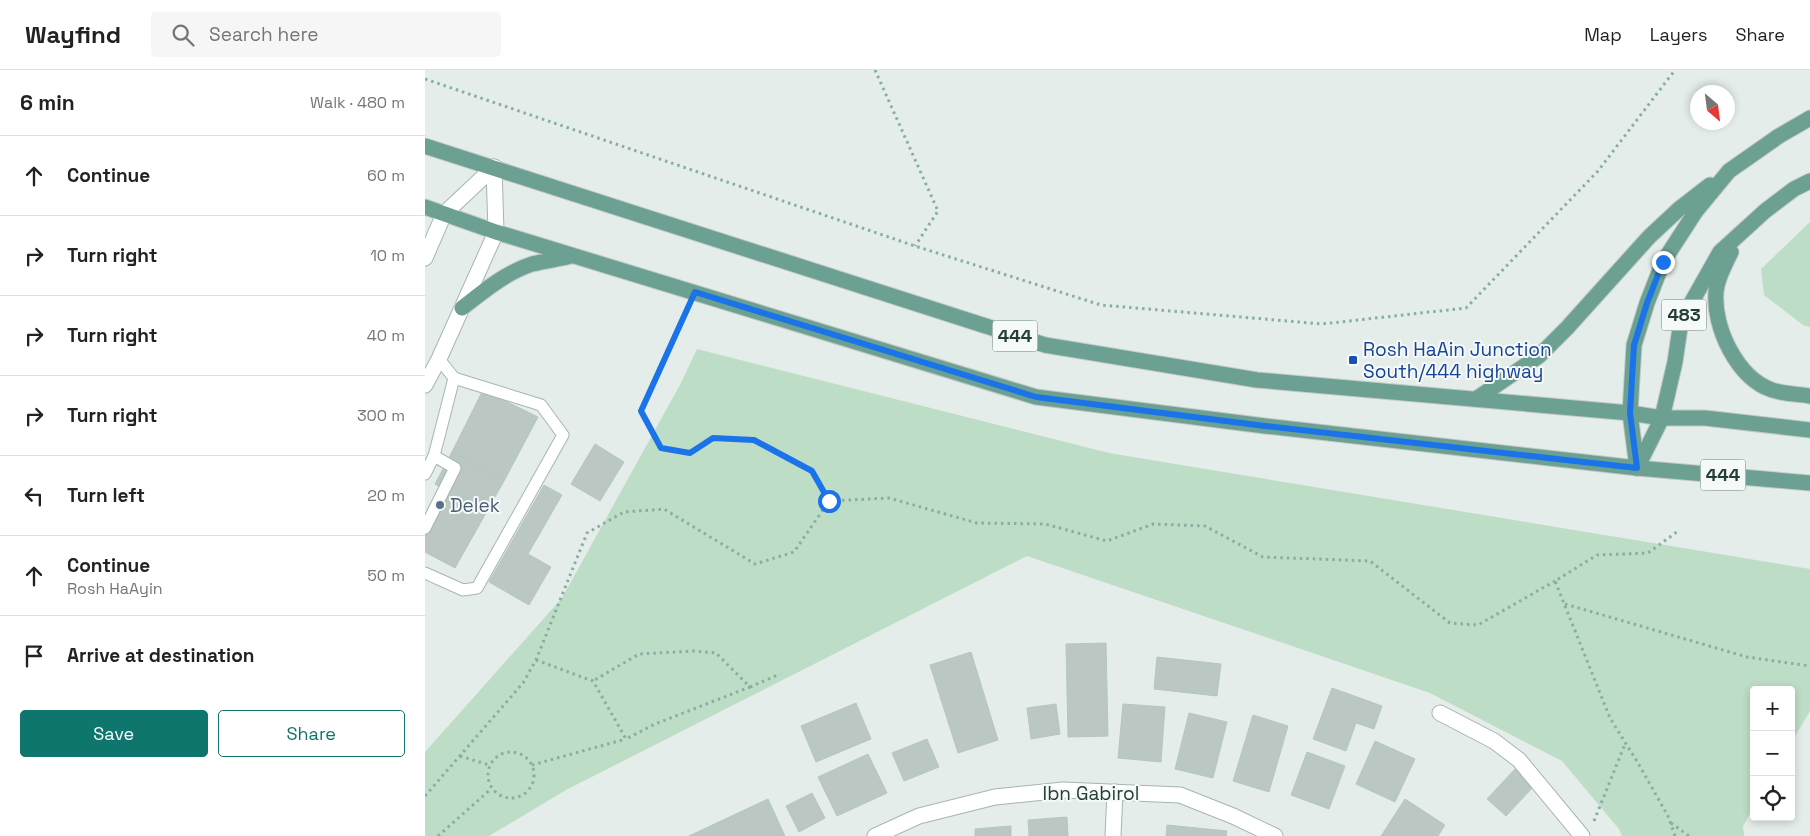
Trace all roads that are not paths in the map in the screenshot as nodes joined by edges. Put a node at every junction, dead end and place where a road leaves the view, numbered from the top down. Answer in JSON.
{"nodes":[{"id":1,"x":1810,"y":118,"type":"edge"},
{"id":2,"x":425,"y":146,"type":"edge"},
{"id":3,"x":495,"y":168,"type":"junction"},
{"id":4,"x":1729,"y":171,"type":"junction"},
{"id":5,"x":1810,"y":181,"type":"edge"},
{"id":6,"x":425,"y":207,"type":"edge"},
{"id":7,"x":444,"y":214,"type":"junction"},
{"id":8,"x":1743,"y":230,"type":"junction"},
{"id":9,"x":496,"y":232,"type":"junction"},
{"id":10,"x":574,"y":256,"type":"junction"},
{"id":11,"x":425,"y":258,"type":"edge"},
{"id":12,"x":462,"y":308,"type":"junction"},
{"id":13,"x":439,"y":359,"type":"junction"},
{"id":14,"x":454,"y":378,"type":"junction"},
{"id":15,"x":425,"y":385,"type":"edge"},
{"id":16,"x":1810,"y":396,"type":"edge"},
{"id":17,"x":1476,"y":399,"type":"junction"},
{"id":18,"x":1630,"y":413,"type":"junction"},
{"id":19,"x":1663,"y":418,"type":"junction"},
{"id":20,"x":1810,"y":430,"type":"edge"},
{"id":21,"x":434,"y":456,"type":"junction"},
{"id":22,"x":1637,"y":468,"type":"junction"},
{"id":23,"x":425,"y":474,"type":"edge"},
{"id":24,"x":1810,"y":482,"type":"edge"},
{"id":25,"x":425,"y":528,"type":"edge"},
{"id":26,"x":425,"y":572,"type":"edge"},
{"id":27,"x":1440,"y":713,"type":"dead end"},
{"id":28,"x":1115,"y":792,"type":"junction"},
{"id":29,"x":1587,"y":832,"type":"edge"},
{"id":30,"x":875,"y":836,"type":"edge"},
{"id":31,"x":1113,"y":836,"type":"edge"},
{"id":32,"x":1275,"y":836,"type":"edge"}],
"edges":[{"from":1,"to":4,"type":"main road","number":"483"},
{"from":2,"to":3,"type":"main road","number":"444"},
{"from":3,"to":7,"type":"street"},
{"from":3,"to":9,"type":"street"},
{"from":3,"to":17,"type":"main road","number":"444"},
{"from":4,"to":17,"type":"main road"},
{"from":4,"to":18,"type":"main road","number":"483"},
{"from":5,"to":8,"type":"main road","number":"483"},
{"from":6,"to":7,"type":"main road","number":"444"},
{"from":7,"to":9,"type":"main road","number":"444"},
{"from":7,"to":11,"type":"street"},
{"from":8,"to":16,"type":"main road"},
{"from":8,"to":19,"type":"main road","number":"483"},
{"from":9,"to":10,"type":"main road","number":"444"},
{"from":9,"to":12,"type":"street"},
{"from":10,"to":12,"type":"main road"},
{"from":10,"to":22,"type":"main road","number":"444"},
{"from":12,"to":13,"type":"street"},
{"from":13,"to":14,"type":"lane"},
{"from":13,"to":15,"type":"street"},
{"from":14,"to":21,"type":"lane"},
{"from":14,"to":26,"type":"lane"},
{"from":17,"to":18,"type":"main road","number":"444"},
{"from":18,"to":19,"type":"main road","number":"444"},
{"from":18,"to":22,"type":"main road","number":"483"},
{"from":19,"to":20,"type":"main road","number":"444"},
{"from":19,"to":22,"type":"main road","number":"483"},
{"from":21,"to":23,"type":"lane"},
{"from":21,"to":25,"type":"lane"},
{"from":22,"to":24,"type":"main road","number":"444"},
{"from":27,"to":29,"type":"street"},
{"from":28,"to":30,"type":"street","name":"Ibn Gabirol"},
{"from":28,"to":31,"type":"street"},
{"from":28,"to":32,"type":"street","name":"Ibn Gabirol"}]}
